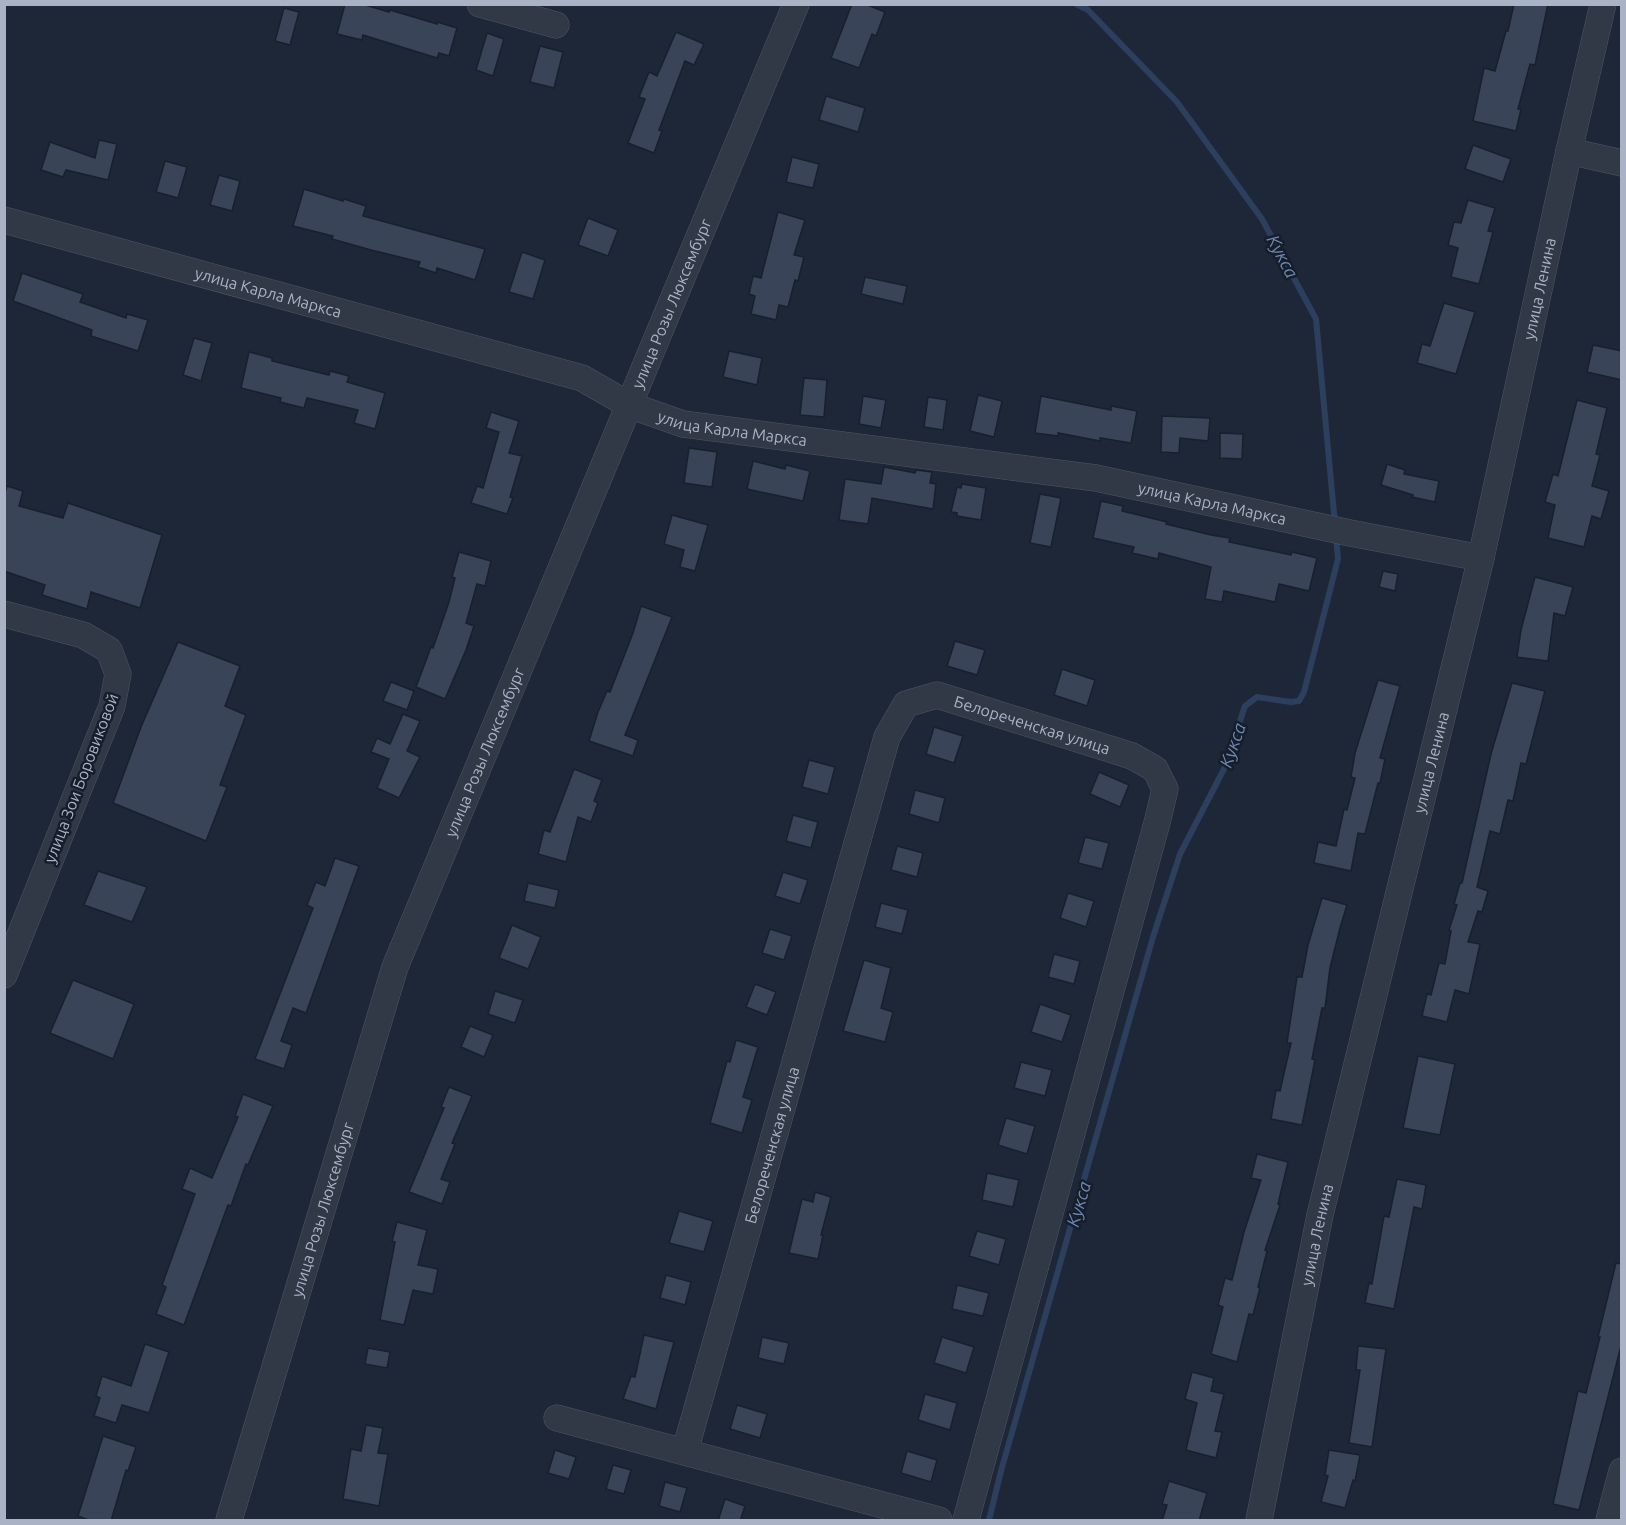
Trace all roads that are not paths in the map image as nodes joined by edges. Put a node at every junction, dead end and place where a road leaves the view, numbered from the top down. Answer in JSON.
{"nodes":[{"id":1,"x":480,"y":4,"type":"edge"},
{"id":2,"x":796,"y":4,"type":"edge"},
{"id":3,"x":1604,"y":4,"type":"edge"},
{"id":4,"x":556,"y":26,"type":"dead end"},
{"id":5,"x":1569,"y":151,"type":"junction"},
{"id":6,"x":1622,"y":163,"type":"edge"},
{"id":7,"x":4,"y":220,"type":"edge"},
{"id":8,"x":629,"y":405,"type":"junction"},
{"id":9,"x":1481,"y":558,"type":"junction"},
{"id":10,"x":4,"y":614,"type":"edge"},
{"id":11,"x":4,"y":975,"type":"edge"},
{"id":12,"x":556,"y":1418,"type":"dead end"},
{"id":13,"x":685,"y":1451,"type":"junction"},
{"id":14,"x":1622,"y":1471,"type":"edge"},
{"id":15,"x":229,"y":1521,"type":"edge"},
{"id":16,"x":939,"y":1521,"type":"edge"},
{"id":17,"x":966,"y":1521,"type":"edge"},
{"id":18,"x":1259,"y":1521,"type":"edge"},
{"id":19,"x":1609,"y":1521,"type":"edge"}],
"edges":[{"from":1,"to":4,"type":"street"},
{"from":2,"to":8,"type":"street","name":"улица Розы Люксембург"},
{"from":3,"to":5,"type":"street","name":"улица Ленина"},
{"from":5,"to":6,"type":"street"},
{"from":5,"to":9,"type":"street","name":"улица Ленина"},
{"from":7,"to":8,"type":"street","name":"улица Карла Маркса"},
{"from":8,"to":9,"type":"street","name":"улица Карла Маркса"},
{"from":8,"to":15,"type":"street","name":"улица Розы Люксембург"},
{"from":9,"to":18,"type":"street","name":"улица Ленина"},
{"from":10,"to":11,"type":"street","name":"улица Зои Боровиковой"},
{"from":12,"to":13,"type":"street"},
{"from":13,"to":16,"type":"street"},
{"from":13,"to":17,"type":"street","name":"Белореченская улица"},
{"from":14,"to":19,"type":"street"}]}
